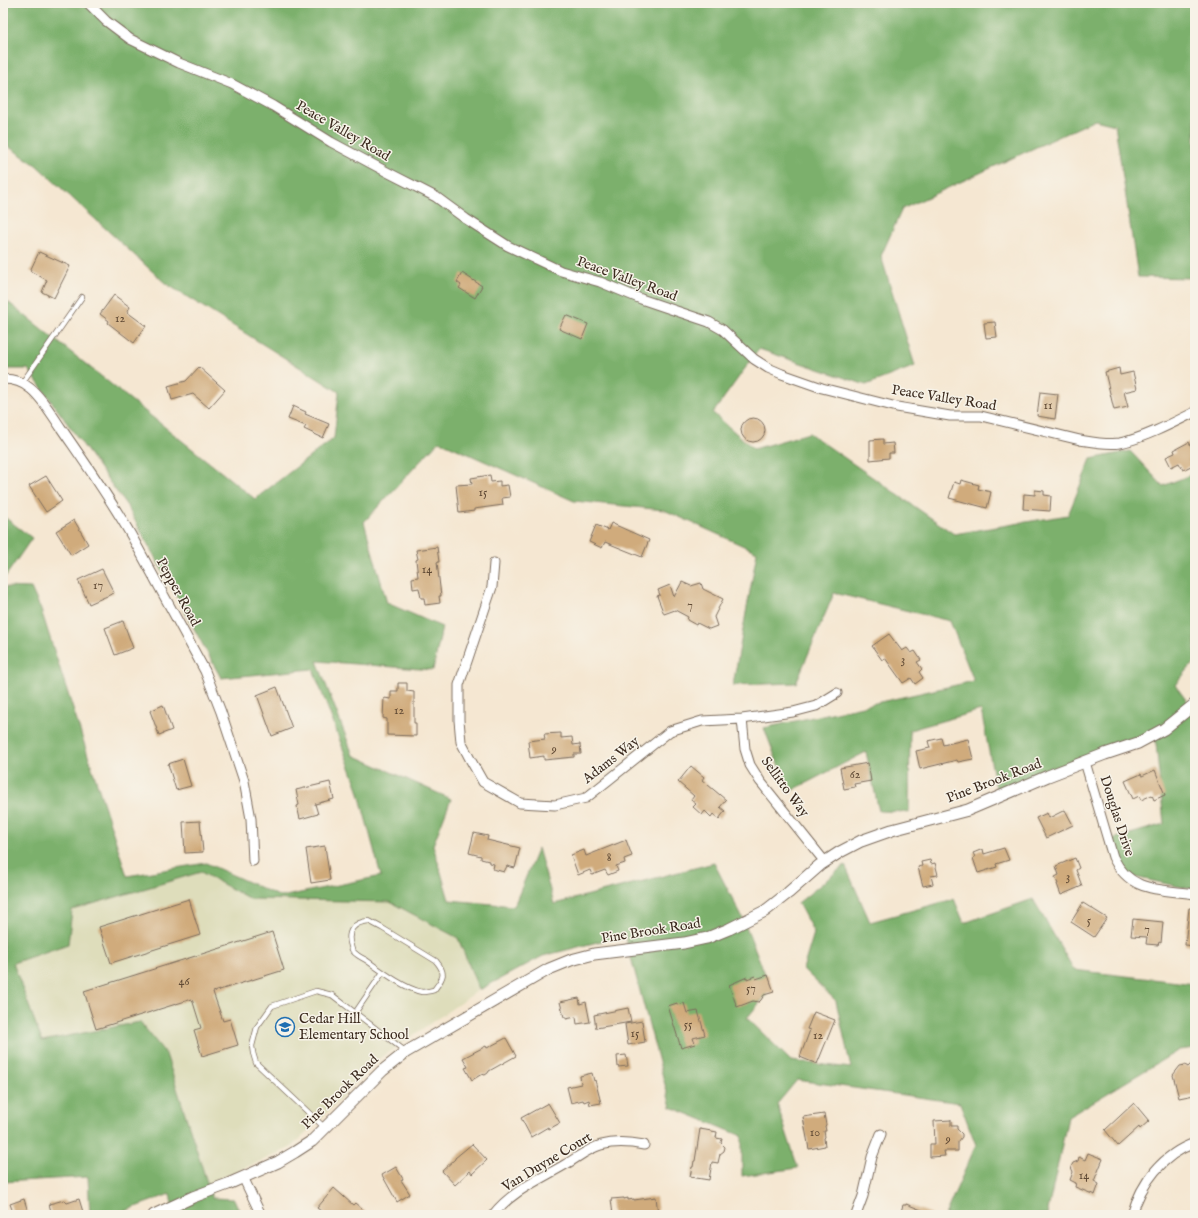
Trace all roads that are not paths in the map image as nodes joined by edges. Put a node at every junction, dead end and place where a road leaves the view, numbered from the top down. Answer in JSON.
{"nodes":[{"id":1,"x":88,"y":3,"type":"edge"},
{"id":2,"x":82,"y":297,"type":"dead end"},
{"id":3,"x":3,"y":379,"type":"edge"},
{"id":4,"x":22,"y":383,"type":"junction"},
{"id":5,"x":1195,"y":412,"type":"edge"},
{"id":6,"x":494,"y":563,"type":"dead end"},
{"id":7,"x":837,"y":693,"type":"dead end"},
{"id":8,"x":1195,"y":704,"type":"edge"},
{"id":9,"x":742,"y":719,"type":"junction"},
{"id":10,"x":1085,"y":762,"type":"junction"},
{"id":11,"x":253,"y":860,"type":"dead end"},
{"id":12,"x":825,"y":862,"type":"junction"},
{"id":13,"x":1195,"y":894,"type":"edge"},
{"id":14,"x":384,"y":972,"type":"junction"},
{"id":15,"x":355,"y":1013,"type":"junction"},
{"id":16,"x":406,"y":1052,"type":"junction"},
{"id":17,"x":325,"y":1128,"type":"junction"},
{"id":18,"x":881,"y":1134,"type":"dead end"},
{"id":19,"x":1195,"y":1143,"type":"edge"},
{"id":20,"x":644,"y":1145,"type":"dead end"},
{"id":21,"x":243,"y":1177,"type":"junction"},
{"id":22,"x":154,"y":1215,"type":"edge"},
{"id":23,"x":261,"y":1215,"type":"edge"},
{"id":24,"x":493,"y":1215,"type":"edge"},
{"id":25,"x":856,"y":1215,"type":"edge"},
{"id":26,"x":1132,"y":1215,"type":"edge"}],
"edges":[{"from":1,"to":5,"type":"street","name":"Peace Valley Road"},
{"from":2,"to":4,"type":"lane"},
{"from":3,"to":4,"type":"street","name":"Pepper Road"},
{"from":4,"to":11,"type":"street","name":"Pepper Road"},
{"from":6,"to":9,"type":"street","name":"Adams Way"},
{"from":7,"to":9,"type":"street","name":"Adams Way"},
{"from":8,"to":10,"type":"street","name":"Pine Brook Road"},
{"from":9,"to":12,"type":"street","name":"Sellitto Way"},
{"from":10,"to":12,"type":"street","name":"Pine Brook Road"},
{"from":10,"to":13,"type":"street","name":"Douglas Drive"},
{"from":12,"to":16,"type":"street","name":"Pine Brook Road"},
{"from":14,"to":14,"type":"lane"},
{"from":14,"to":15,"type":"lane"},
{"from":15,"to":16,"type":"lane"},
{"from":15,"to":17,"type":"lane"},
{"from":16,"to":17,"type":"street","name":"Pine Brook Road"},
{"from":17,"to":21,"type":"street","name":"Pine Brook Road"},
{"from":18,"to":25,"type":"street"},
{"from":19,"to":26,"type":"street"},
{"from":20,"to":24,"type":"street","name":"Van Duyne Court"},
{"from":21,"to":22,"type":"street","name":"Pine Brook Road"},
{"from":21,"to":23,"type":"street"}]}
